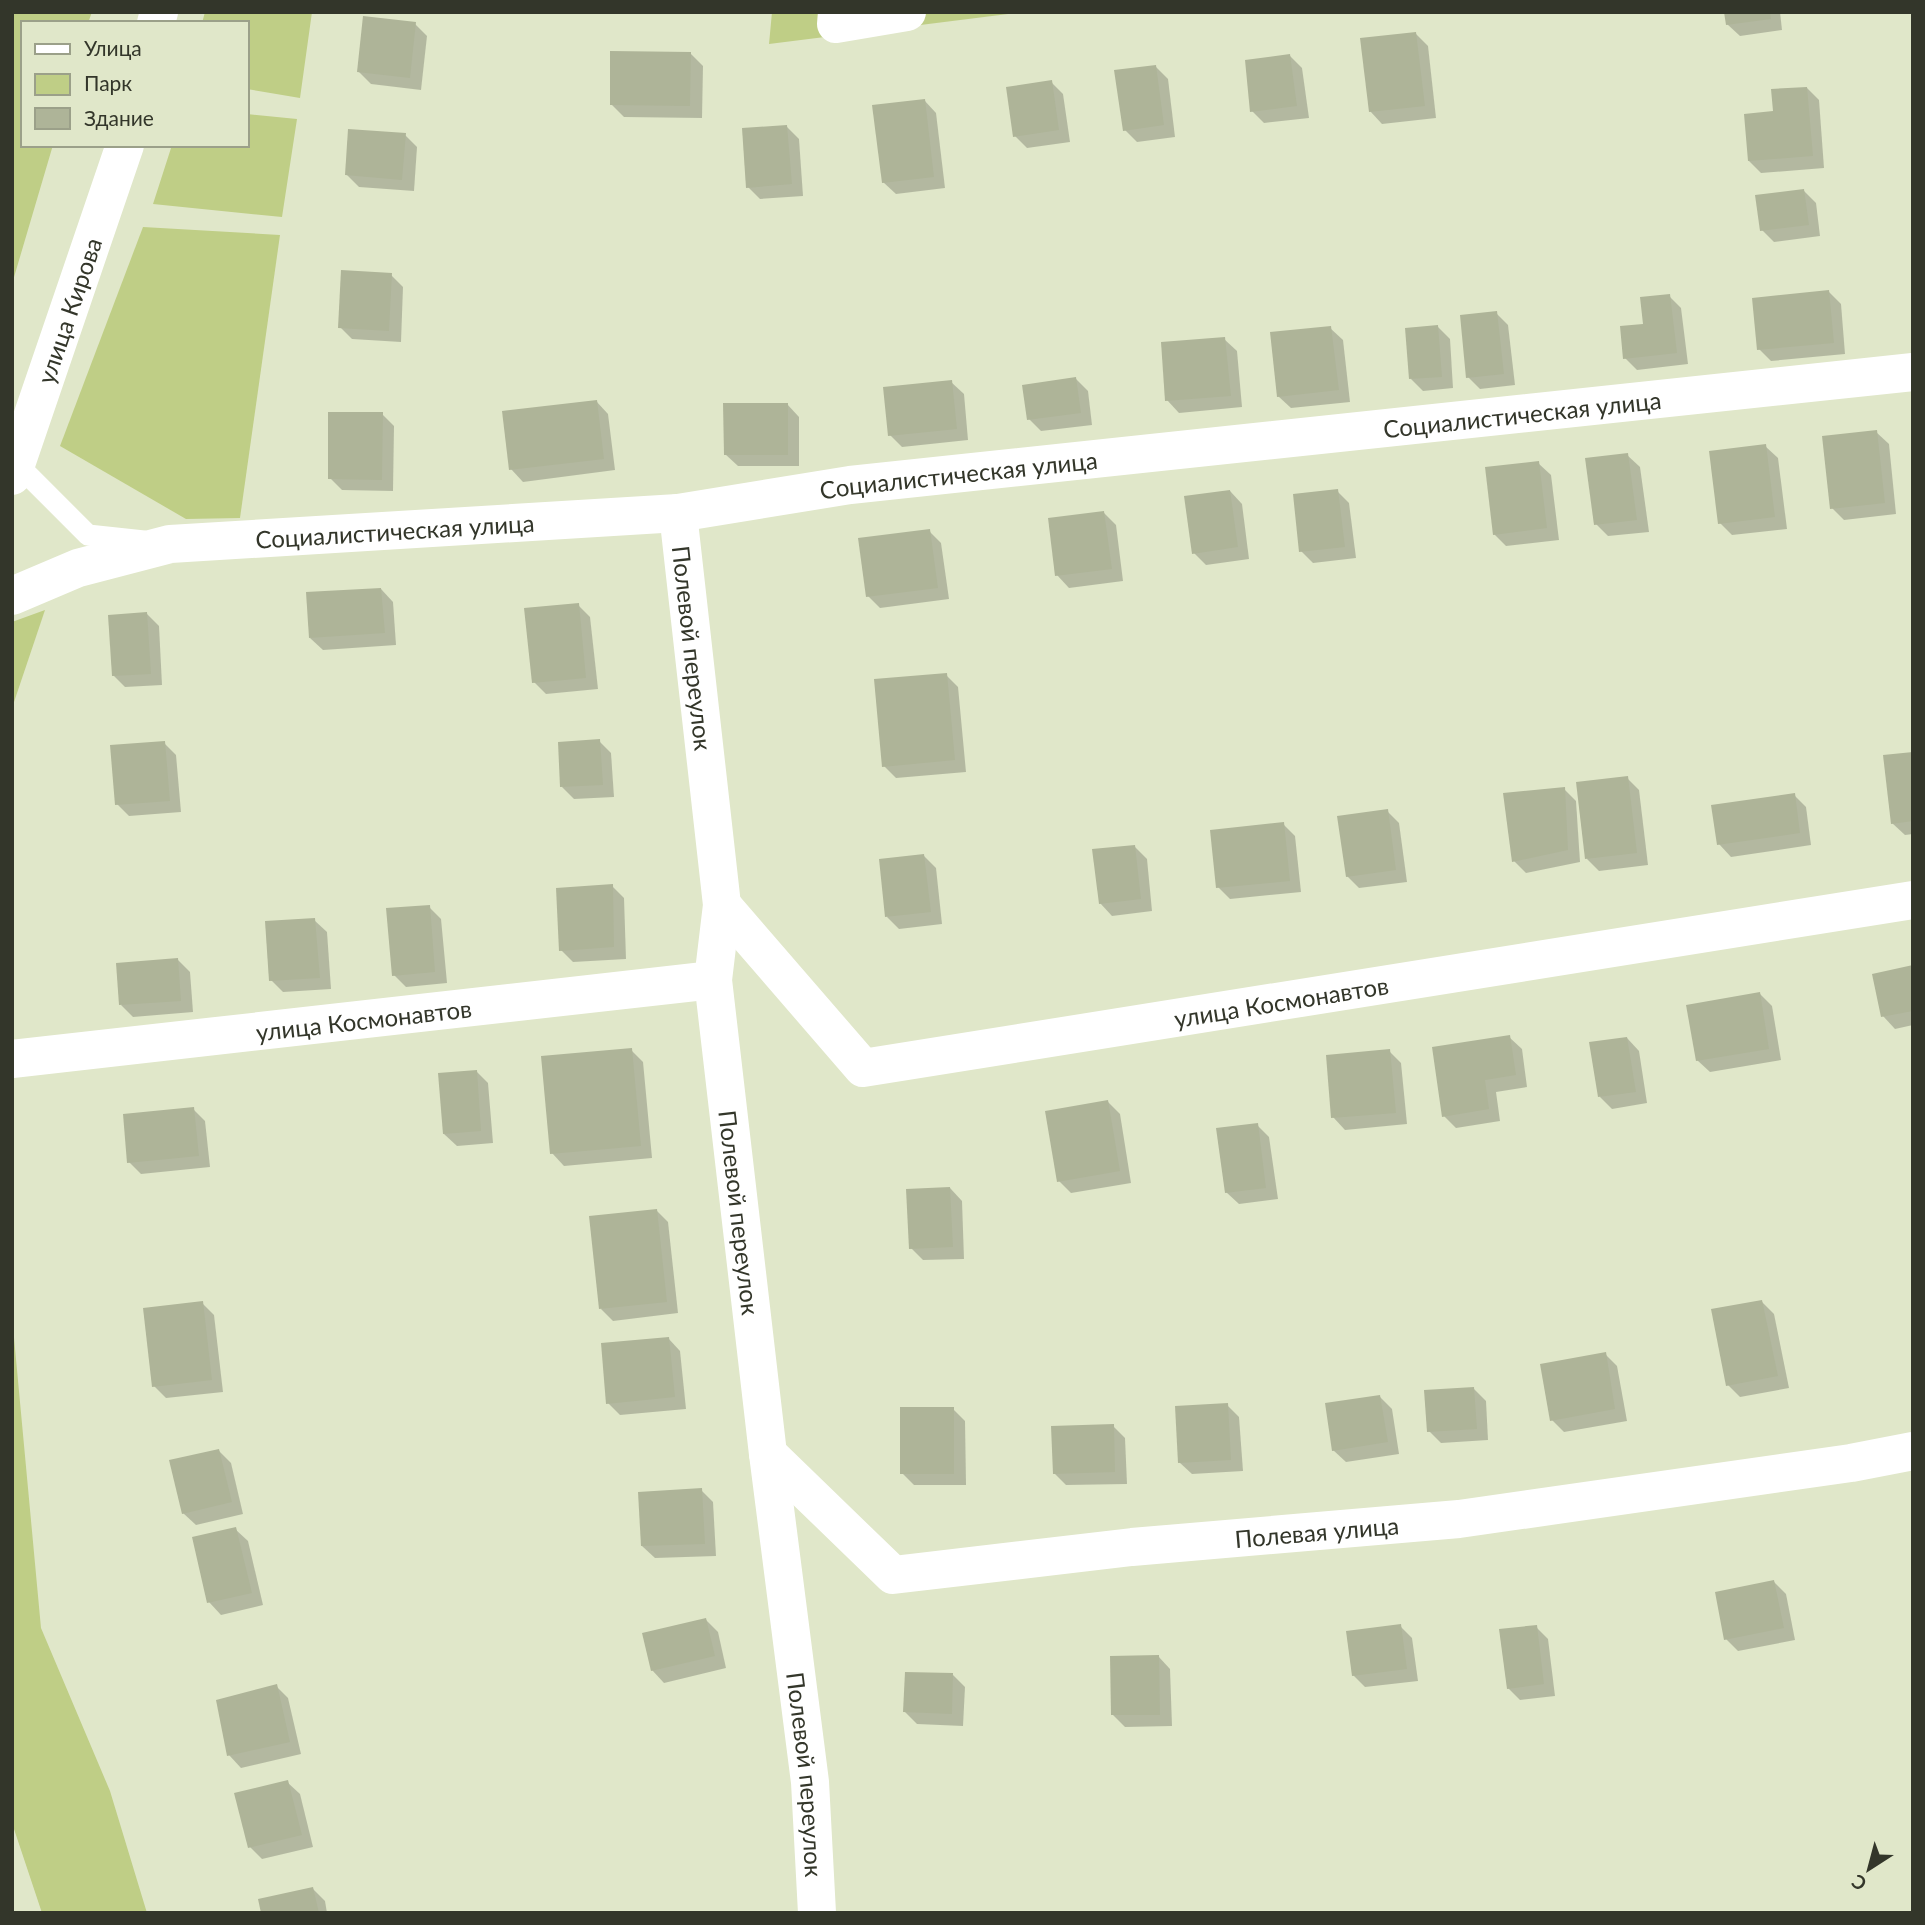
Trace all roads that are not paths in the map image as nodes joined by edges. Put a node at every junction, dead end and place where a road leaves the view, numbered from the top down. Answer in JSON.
{"nodes":[{"id":1,"x":837,"y":12,"type":"edge"},
{"id":2,"x":907,"y":12,"type":"edge"},
{"id":3,"x":124,"y":147,"type":"edge"},
{"id":4,"x":1913,"y":372,"type":"edge"},
{"id":5,"x":14,"y":470,"type":"edge"},
{"id":6,"x":678,"y":513,"type":"junction"},
{"id":7,"x":170,"y":544,"type":"junction"},
{"id":8,"x":12,"y":596,"type":"edge"},
{"id":9,"x":1913,"y":900,"type":"edge"},
{"id":10,"x":722,"y":905,"type":"junction"},
{"id":11,"x":713,"y":980,"type":"junction"},
{"id":12,"x":12,"y":1059,"type":"edge"},
{"id":13,"x":1913,"y":1451,"type":"edge"},
{"id":14,"x":768,"y":1454,"type":"junction"},
{"id":15,"x":817,"y":1913,"type":"edge"}],
"edges":[{"from":1,"to":2,"type":"street"},
{"from":3,"to":5,"type":"street","name":"улица Кирова"},
{"from":4,"to":6,"type":"street","name":"Социалистическая улица"},
{"from":5,"to":7,"type":"lane"},
{"from":6,"to":7,"type":"street","name":"Социалистическая улица"},
{"from":6,"to":10,"type":"street","name":"Полевой переулок"},
{"from":7,"to":8,"type":"street","name":"Социалистическая улица"},
{"from":9,"to":10,"type":"street","name":"улица Космонавтов"},
{"from":10,"to":11,"type":"street","name":"Полевой переулок"},
{"from":11,"to":12,"type":"street","name":"улица Космонавтов"},
{"from":11,"to":14,"type":"street","name":"Полевой переулок"},
{"from":13,"to":14,"type":"street","name":"Полевая улица"},
{"from":14,"to":15,"type":"street","name":"Полевой переулок"}]}
